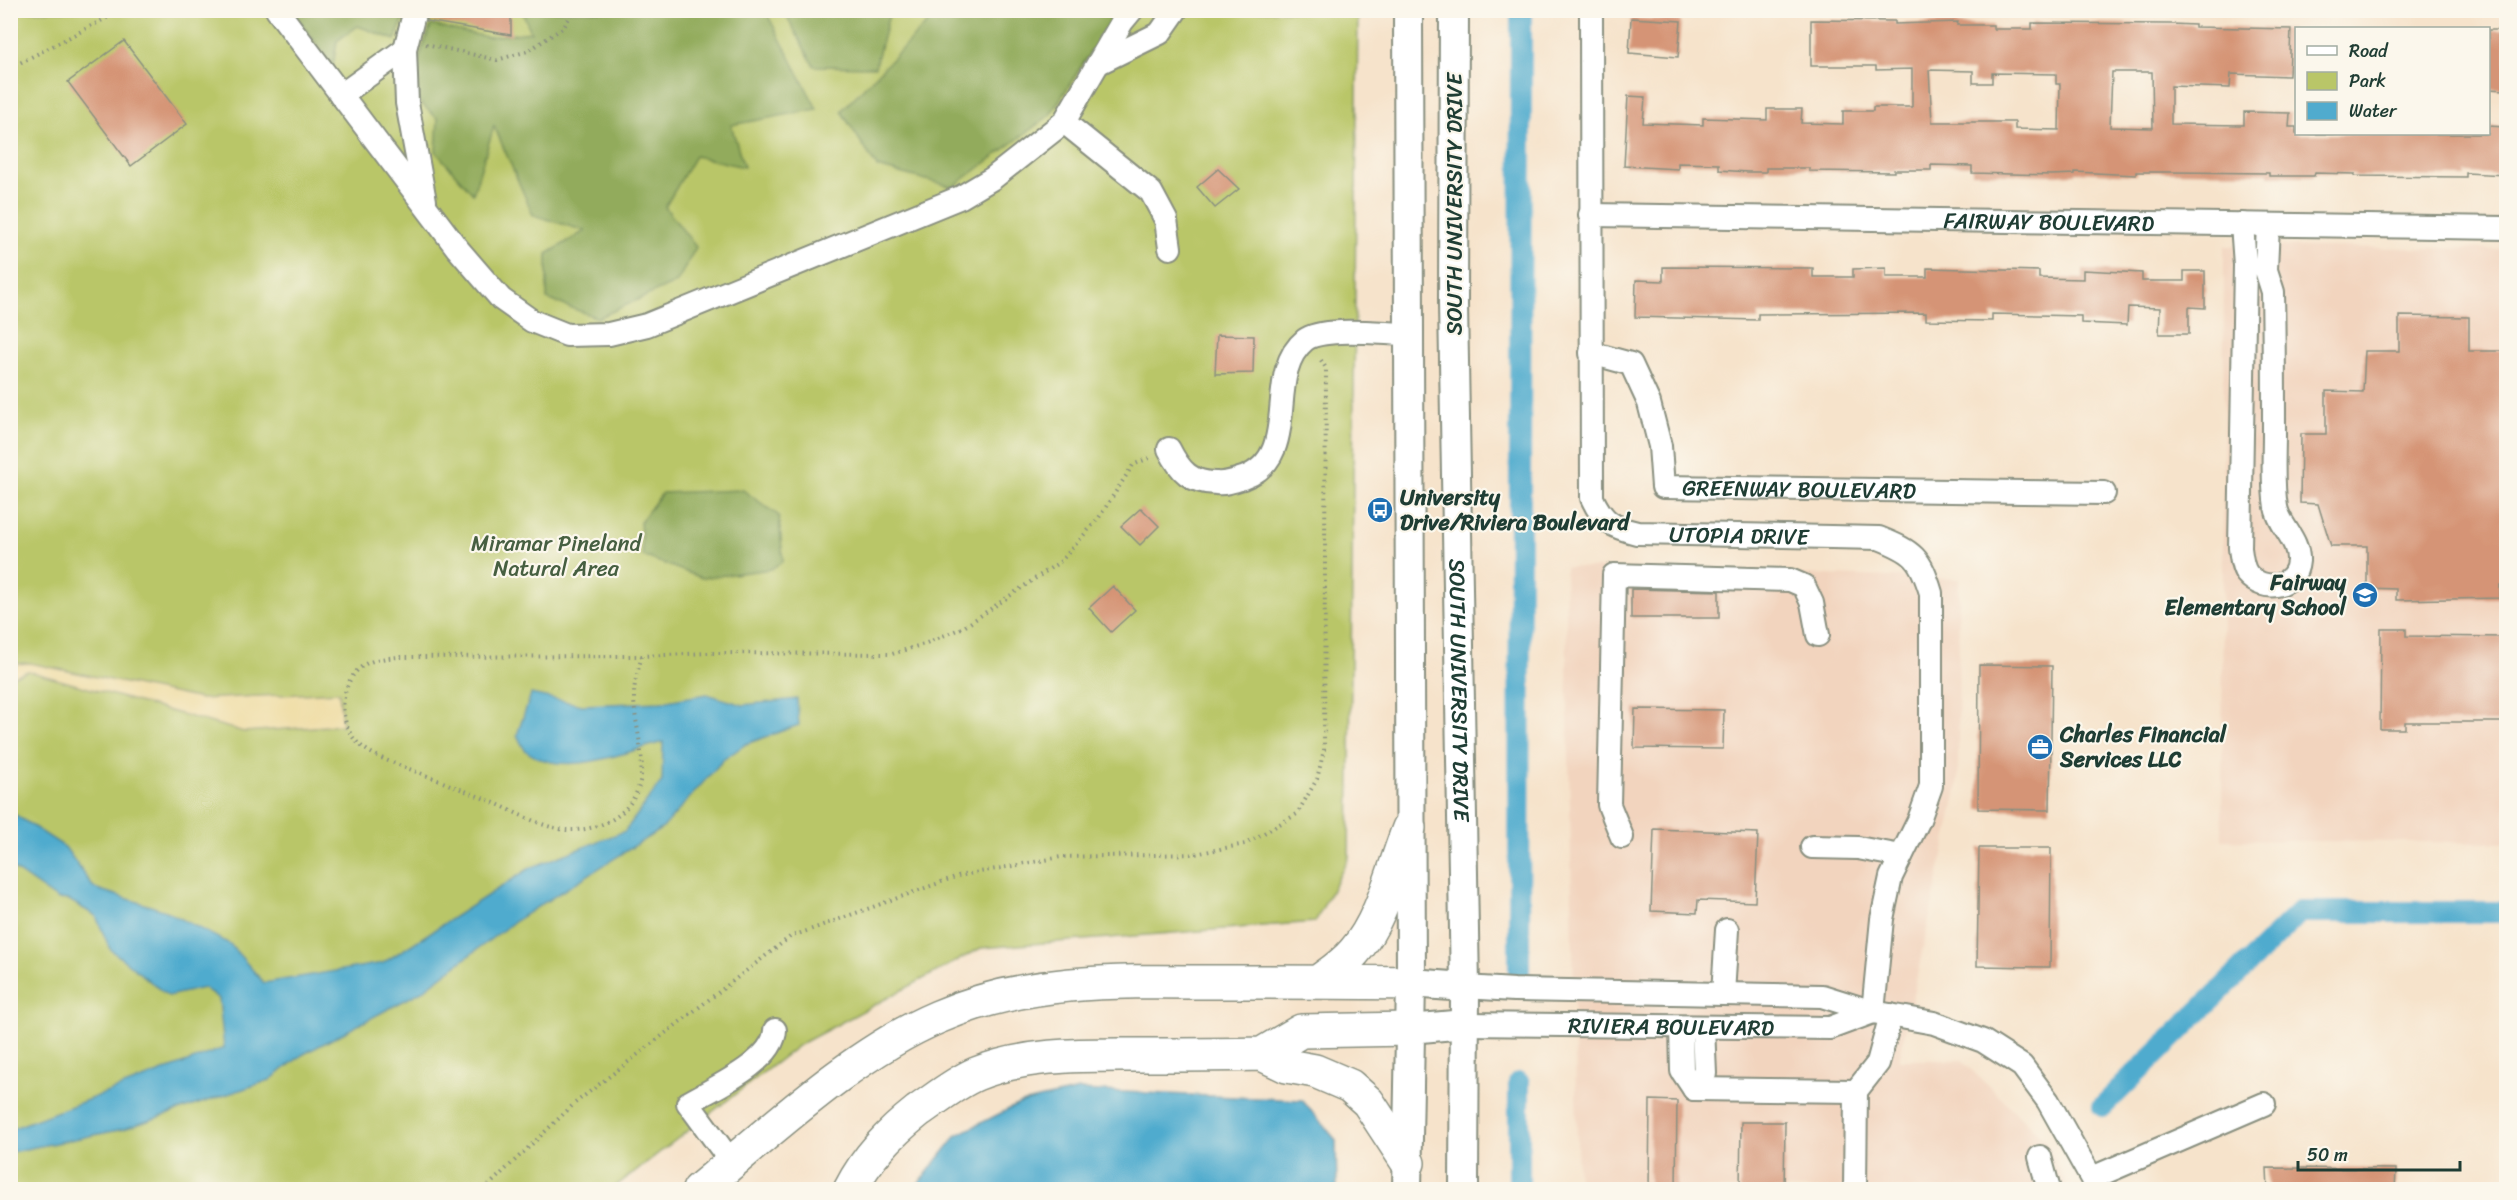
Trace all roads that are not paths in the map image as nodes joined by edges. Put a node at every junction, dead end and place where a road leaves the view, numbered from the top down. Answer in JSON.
{"nodes":[{"id":1,"x":277,"y":10,"type":"edge"},
{"id":2,"x":415,"y":10,"type":"edge"},
{"id":3,"x":1132,"y":10,"type":"edge"},
{"id":4,"x":1176,"y":10,"type":"edge"},
{"id":5,"x":1408,"y":10,"type":"edge"},
{"id":6,"x":1454,"y":10,"type":"edge"},
{"id":7,"x":1591,"y":10,"type":"edge"},
{"id":8,"x":406,"y":44,"type":"junction"},
{"id":9,"x":1099,"y":63,"type":"junction"},
{"id":10,"x":341,"y":95,"type":"junction"},
{"id":11,"x":1064,"y":122,"type":"junction"},
{"id":12,"x":427,"y":208,"type":"junction"},
{"id":13,"x":1590,"y":215,"type":"junction"},
{"id":14,"x":2242,"y":224,"type":"junction"},
{"id":15,"x":2268,"y":225,"type":"junction"},
{"id":16,"x":2506,"y":228,"type":"edge"},
{"id":17,"x":1170,"y":248,"type":"dead end"},
{"id":18,"x":1408,"y":334,"type":"junction"},
{"id":19,"x":1591,"y":353,"type":"junction"},
{"id":20,"x":1169,"y":449,"type":"road end"},
{"id":21,"x":2104,"y":493,"type":"dead end"},
{"id":22,"x":1818,"y":635,"type":"dead end"},
{"id":23,"x":1409,"y":828,"type":"junction"},
{"id":24,"x":1622,"y":837,"type":"dead end"},
{"id":25,"x":1812,"y":847,"type":"dead end"},
{"id":26,"x":1901,"y":856,"type":"junction"},
{"id":27,"x":1727,"y":930,"type":"dead end"},
{"id":28,"x":1318,"y":982,"type":"junction"},
{"id":29,"x":1411,"y":983,"type":"junction"},
{"id":30,"x":1465,"y":987,"type":"junction"},
{"id":31,"x":1723,"y":994,"type":"junction"},
{"id":32,"x":1882,"y":1013,"type":"junction"},
{"id":33,"x":1465,"y":1024,"type":"junction"},
{"id":34,"x":1692,"y":1027,"type":"junction"},
{"id":35,"x":1410,"y":1029,"type":"junction"},
{"id":36,"x":775,"y":1030,"type":"dead end"},
{"id":37,"x":1262,"y":1054,"type":"junction"},
{"id":38,"x":1856,"y":1091,"type":"junction"},
{"id":39,"x":2264,"y":1104,"type":"dead end"},
{"id":40,"x":2040,"y":1157,"type":"dead end"},
{"id":41,"x":732,"y":1163,"type":"junction"},
{"id":42,"x":1408,"y":1176,"type":"edge"},
{"id":43,"x":2095,"y":1184,"type":"edge"},
{"id":44,"x":699,"y":1190,"type":"edge"},
{"id":45,"x":850,"y":1190,"type":"edge"},
{"id":46,"x":1464,"y":1190,"type":"edge"},
{"id":47,"x":1855,"y":1190,"type":"edge"},
{"id":48,"x":2049,"y":1190,"type":"edge"}],
"edges":[{"from":1,"to":10,"type":"street"},
{"from":2,"to":8,"type":"street"},
{"from":3,"to":9,"type":"street"},
{"from":4,"to":9,"type":"street"},
{"from":5,"to":18,"type":"main road","name":"SOUTH UNIVERSITY DRIVE"},
{"from":6,"to":30,"type":"main road","name":"SOUTH UNIVERSITY DRIVE"},
{"from":7,"to":13,"type":"street","name":"UTOPIA DRIVE"},
{"from":8,"to":10,"type":"street"},
{"from":8,"to":12,"type":"street"},
{"from":9,"to":11,"type":"street"},
{"from":10,"to":12,"type":"street"},
{"from":11,"to":12,"type":"street"},
{"from":11,"to":17,"type":"street"},
{"from":13,"to":14,"type":"street","name":"FAIRWAY BOULEVARD"},
{"from":13,"to":19,"type":"street","name":"UTOPIA DRIVE"},
{"from":14,"to":15,"type":"street","name":"FAIRWAY BOULEVARD"},
{"from":14,"to":15,"type":"street"},
{"from":15,"to":16,"type":"street","name":"FAIRWAY BOULEVARD"},
{"from":18,"to":20,"type":"street"},
{"from":18,"to":23,"type":"main road","name":"SOUTH UNIVERSITY DRIVE"},
{"from":19,"to":21,"type":"street","name":"GREENWAY BOULEVARD"},
{"from":19,"to":26,"type":"street","name":"UTOPIA DRIVE"},
{"from":22,"to":24,"type":"street"},
{"from":23,"to":28,"type":"highway"},
{"from":23,"to":29,"type":"main road","name":"SOUTH UNIVERSITY DRIVE"},
{"from":25,"to":26,"type":"street"},
{"from":26,"to":32,"type":"street","name":"UTOPIA DRIVE"},
{"from":27,"to":31,"type":"street"},
{"from":28,"to":29,"type":"highway"},
{"from":28,"to":41,"type":"highway"},
{"from":29,"to":30,"type":"main road"},
{"from":29,"to":35,"type":"main road","name":"SOUTH UNIVERSITY DRIVE"},
{"from":30,"to":31,"type":"street","name":"RIVIERA BOULEVARD"},
{"from":30,"to":33,"type":"main road","name":"SOUTH UNIVERSITY DRIVE"},
{"from":31,"to":32,"type":"street","name":"RIVIERA BOULEVARD"},
{"from":32,"to":34,"type":"street","name":"RIVIERA BOULEVARD"},
{"from":32,"to":38,"type":"street","name":"UTOPIA DRIVE"},
{"from":32,"to":43,"type":"street","name":"RIVIERA BOULEVARD"},
{"from":33,"to":34,"type":"street","name":"RIVIERA BOULEVARD"},
{"from":33,"to":35,"type":"main road"},
{"from":33,"to":46,"type":"main road","name":"SOUTH UNIVERSITY DRIVE"},
{"from":34,"to":38,"type":"street"},
{"from":35,"to":37,"type":"highway"},
{"from":35,"to":42,"type":"main road","name":"SOUTH UNIVERSITY DRIVE"},
{"from":36,"to":41,"type":"street"},
{"from":37,"to":42,"type":"highway"},
{"from":37,"to":45,"type":"highway"},
{"from":38,"to":47,"type":"street"},
{"from":39,"to":43,"type":"street"},
{"from":40,"to":48,"type":"street"},
{"from":41,"to":44,"type":"highway"}]}
